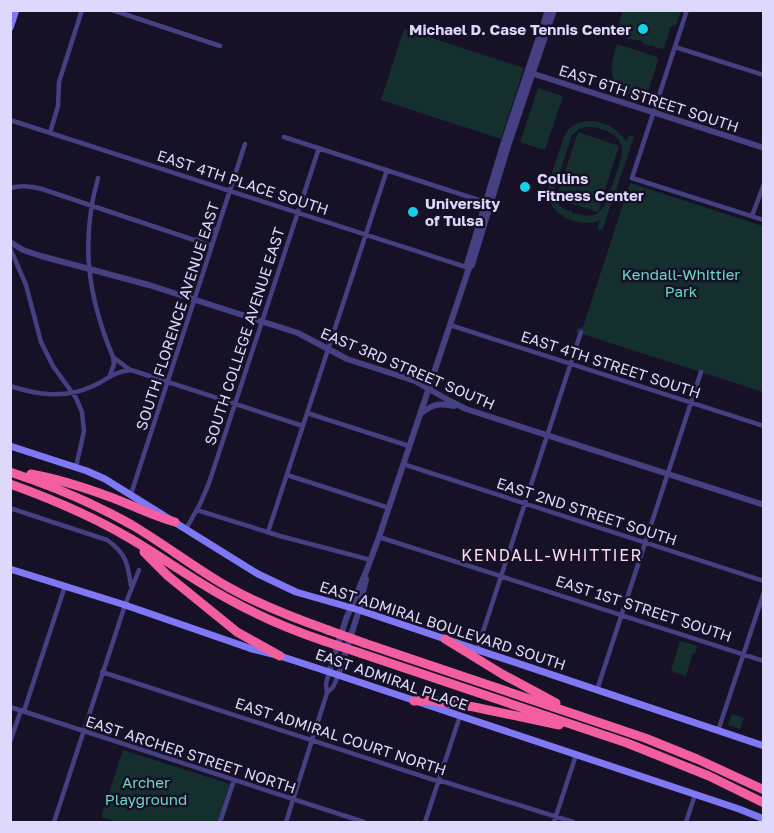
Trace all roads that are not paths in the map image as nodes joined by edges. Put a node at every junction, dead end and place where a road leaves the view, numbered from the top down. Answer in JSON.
{"nodes":[{"id":1,"x":16,"y":10,"type":"edge"},
{"id":2,"x":82,"y":10,"type":"edge"},
{"id":3,"x":112,"y":10,"type":"edge"},
{"id":4,"x":548,"y":10,"type":"edge"},
{"id":5,"x":554,"y":10,"type":"edge"},
{"id":6,"x":687,"y":10,"type":"edge"},
{"id":7,"x":10,"y":28,"type":"edge"},
{"id":8,"x":220,"y":46,"type":"dead end"},
{"id":9,"x":675,"y":47,"type":"junction"},
{"id":10,"x":530,"y":73,"type":"junction"},
{"id":11,"x":764,"y":75,"type":"edge"},
{"id":12,"x":654,"y":112,"type":"junction"},
{"id":13,"x":10,"y":120,"type":"edge"},
{"id":14,"x":50,"y":133,"type":"junction"},
{"id":15,"x":284,"y":137,"type":"dead end"},
{"id":16,"x":245,"y":144,"type":"dead end"},
{"id":17,"x":319,"y":148,"type":"junction"},
{"id":18,"x":764,"y":148,"type":"edge"},
{"id":19,"x":387,"y":170,"type":"junction"},
{"id":20,"x":98,"y":178,"type":"dead end"},
{"id":21,"x":764,"y":184,"type":"edge"},
{"id":22,"x":10,"y":188,"type":"edge"},
{"id":23,"x":230,"y":190,"type":"junction"},
{"id":24,"x":488,"y":203,"type":"junction"},
{"id":25,"x":91,"y":206,"type":"junction"},
{"id":26,"x":298,"y":212,"type":"junction"},
{"id":27,"x":752,"y":216,"type":"junction"},
{"id":28,"x":764,"y":220,"type":"edge"},
{"id":29,"x":218,"y":228,"type":"junction"},
{"id":30,"x":366,"y":234,"type":"junction"},
{"id":31,"x":195,"y":240,"type":"junction"},
{"id":32,"x":10,"y":242,"type":"edge"},
{"id":33,"x":212,"y":246,"type":"junction"},
{"id":34,"x":10,"y":248,"type":"edge"},
{"id":35,"x":88,"y":268,"type":"junction"},
{"id":36,"x":469,"y":268,"type":"junction"},
{"id":37,"x":195,"y":299,"type":"junction"},
{"id":38,"x":262,"y":321,"type":"junction"},
{"id":39,"x":450,"y":325,"type":"junction"},
{"id":40,"x":581,"y":332,"type":"dead end"},
{"id":41,"x":328,"y":349,"type":"junction"},
{"id":42,"x":113,"y":357,"type":"junction"},
{"id":43,"x":571,"y":364,"type":"junction"},
{"id":44,"x":131,"y":370,"type":"junction"},
{"id":45,"x":702,"y":372,"type":"dead end"},
{"id":46,"x":110,"y":375,"type":"junction"},
{"id":47,"x":168,"y":382,"type":"junction"},
{"id":48,"x":10,"y":386,"type":"edge"},
{"id":49,"x":428,"y":388,"type":"junction"},
{"id":50,"x":73,"y":393,"type":"junction"},
{"id":51,"x":692,"y":403,"type":"junction"},
{"id":52,"x":235,"y":404,"type":"junction"},
{"id":53,"x":466,"y":409,"type":"junction"},
{"id":54,"x":307,"y":414,"type":"junction"},
{"id":55,"x":420,"y":414,"type":"junction"},
{"id":56,"x":303,"y":426,"type":"junction"},
{"id":57,"x":764,"y":426,"type":"edge"},
{"id":58,"x":547,"y":435,"type":"junction"},
{"id":59,"x":10,"y":446,"type":"edge"},
{"id":60,"x":409,"y":446,"type":"junction"},
{"id":61,"x":403,"y":464,"type":"junction"},
{"id":62,"x":76,"y":467,"type":"junction"},
{"id":63,"x":10,"y":471,"type":"edge"},
{"id":64,"x":668,"y":474,"type":"junction"},
{"id":65,"x":287,"y":475,"type":"junction"},
{"id":66,"x":10,"y":484,"type":"edge"},
{"id":67,"x":131,"y":494,"type":"junction"},
{"id":68,"x":525,"y":504,"type":"junction"},
{"id":69,"x":764,"y":505,"type":"edge"},
{"id":70,"x":10,"y":508,"type":"edge"},
{"id":71,"x":389,"y":508,"type":"junction"},
{"id":72,"x":197,"y":510,"type":"junction"},
{"id":73,"x":175,"y":522,"type":"junction"},
{"id":74,"x":186,"y":529,"type":"junction"},
{"id":75,"x":268,"y":532,"type":"junction"},
{"id":76,"x":379,"y":537,"type":"junction"},
{"id":77,"x":132,"y":539,"type":"junction"},
{"id":78,"x":646,"y":542,"type":"junction"},
{"id":79,"x":371,"y":560,"type":"junction"},
{"id":80,"x":10,"y":569,"type":"edge"},
{"id":81,"x":139,"y":570,"type":"dead end"},
{"id":82,"x":366,"y":572,"type":"junction"},
{"id":83,"x":501,"y":576,"type":"junction"},
{"id":84,"x":764,"y":581,"type":"edge"},
{"id":85,"x":65,"y":586,"type":"junction"},
{"id":86,"x":132,"y":587,"type":"junction"},
{"id":87,"x":764,"y":592,"type":"edge"},
{"id":88,"x":125,"y":605,"type":"junction"},
{"id":89,"x":351,"y":608,"type":"junction"},
{"id":90,"x":359,"y":610,"type":"junction"},
{"id":91,"x":622,"y":615,"type":"junction"},
{"id":92,"x":444,"y":639,"type":"junction"},
{"id":93,"x":477,"y":650,"type":"junction"},
{"id":94,"x":743,"y":654,"type":"junction"},
{"id":95,"x":280,"y":656,"type":"junction"},
{"id":96,"x":764,"y":661,"type":"edge"},
{"id":97,"x":102,"y":672,"type":"junction"},
{"id":98,"x":329,"y":672,"type":"junction"},
{"id":99,"x":338,"y":676,"type":"junction"},
{"id":100,"x":597,"y":690,"type":"junction"},
{"id":101,"x":327,"y":693,"type":"junction"},
{"id":102,"x":414,"y":701,"type":"junction"},
{"id":103,"x":10,"y":707,"type":"edge"},
{"id":104,"x":22,"y":711,"type":"junction"},
{"id":105,"x":577,"y":714,"type":"junction"},
{"id":106,"x":460,"y":717,"type":"junction"},
{"id":107,"x":83,"y":731,"type":"junction"},
{"id":108,"x":718,"y":731,"type":"junction"},
{"id":109,"x":594,"y":732,"type":"junction"},
{"id":110,"x":313,"y":740,"type":"junction"},
{"id":111,"x":10,"y":742,"type":"edge"},
{"id":112,"x":764,"y":746,"type":"edge"},
{"id":113,"x":576,"y":755,"type":"junction"},
{"id":114,"x":234,"y":780,"type":"junction"},
{"id":115,"x":439,"y":781,"type":"junction"},
{"id":116,"x":764,"y":790,"type":"edge"},
{"id":117,"x":695,"y":795,"type":"junction"},
{"id":118,"x":293,"y":800,"type":"junction"},
{"id":119,"x":764,"y":803,"type":"edge"},
{"id":120,"x":758,"y":819,"type":"edge"},
{"id":121,"x":555,"y":820,"type":"edge"},
{"id":122,"x":354,"y":821,"type":"edge"},
{"id":123,"x":54,"y":822,"type":"edge"},
{"id":124,"x":220,"y":822,"type":"edge"},
{"id":125,"x":286,"y":822,"type":"edge"},
{"id":126,"x":364,"y":822,"type":"edge"},
{"id":127,"x":425,"y":822,"type":"edge"},
{"id":128,"x":573,"y":822,"type":"edge"},
{"id":129,"x":686,"y":822,"type":"edge"}],
"edges":[{"from":1,"to":7,"type":"main road"},
{"from":2,"to":14,"type":"street"},
{"from":3,"to":8,"type":"street"},
{"from":4,"to":10,"type":"street"},
{"from":5,"to":10,"type":"street"},
{"from":6,"to":9,"type":"street"},
{"from":9,"to":11,"type":"street"},
{"from":9,"to":12,"type":"street"},
{"from":10,"to":12,"type":"street","name":"EAST 6TH STREET SOUTH"},
{"from":10,"to":24,"type":"street"},
{"from":12,"to":18,"type":"street","name":"EAST 6TH STREET SOUTH"},
{"from":12,"to":27,"type":"street"},
{"from":13,"to":14,"type":"street","name":"EAST 4TH PLACE SOUTH"},
{"from":14,"to":23,"type":"street","name":"EAST 4TH PLACE SOUTH"},
{"from":15,"to":17,"type":"street"},
{"from":16,"to":23,"type":"street","name":"SOUTH FLORENCE AVENUE EAST"},
{"from":17,"to":19,"type":"street"},
{"from":17,"to":26,"type":"street","name":"SOUTH COLLEGE AVENUE EAST"},
{"from":19,"to":24,"type":"street"},
{"from":19,"to":30,"type":"street"},
{"from":20,"to":25,"type":"street"},
{"from":21,"to":27,"type":"street"},
{"from":22,"to":25,"type":"street"},
{"from":23,"to":26,"type":"street","name":"EAST 4TH PLACE SOUTH"},
{"from":23,"to":29,"type":"street","name":"SOUTH FLORENCE AVENUE EAST"},
{"from":24,"to":36,"type":"street"},
{"from":25,"to":31,"type":"street"},
{"from":25,"to":35,"type":"street"},
{"from":26,"to":30,"type":"street","name":"EAST 4TH PLACE SOUTH"},
{"from":26,"to":38,"type":"street","name":"SOUTH COLLEGE AVENUE EAST"},
{"from":27,"to":28,"type":"street"},
{"from":29,"to":31,"type":"street"},
{"from":29,"to":33,"type":"street","name":"SOUTH FLORENCE AVENUE EAST"},
{"from":30,"to":36,"type":"street","name":"EAST 4TH PLACE SOUTH"},
{"from":30,"to":41,"type":"street"},
{"from":31,"to":33,"type":"street"},
{"from":32,"to":35,"type":"street","name":"EAST 3RD STREET SOUTH"},
{"from":33,"to":37,"type":"street","name":"SOUTH FLORENCE AVENUE EAST"},
{"from":34,"to":50,"type":"street"},
{"from":35,"to":37,"type":"street","name":"EAST 3RD STREET SOUTH"},
{"from":35,"to":42,"type":"street"},
{"from":36,"to":39,"type":"street"},
{"from":37,"to":38,"type":"street","name":"EAST 3RD STREET SOUTH"},
{"from":37,"to":47,"type":"street","name":"SOUTH FLORENCE AVENUE EAST"},
{"from":38,"to":41,"type":"street","name":"EAST 3RD STREET SOUTH"},
{"from":38,"to":52,"type":"street","name":"SOUTH COLLEGE AVENUE EAST"},
{"from":39,"to":43,"type":"street","name":"EAST 4TH STREET SOUTH"},
{"from":39,"to":49,"type":"street"},
{"from":40,"to":43,"type":"street"},
{"from":41,"to":49,"type":"street","name":"EAST 3RD STREET SOUTH"},
{"from":41,"to":54,"type":"street"},
{"from":42,"to":44,"type":"street"},
{"from":42,"to":46,"type":"street"},
{"from":43,"to":51,"type":"street","name":"EAST 4TH STREET SOUTH"},
{"from":43,"to":58,"type":"street"},
{"from":44,"to":46,"type":"street"},
{"from":44,"to":47,"type":"street"},
{"from":45,"to":51,"type":"street"},
{"from":46,"to":50,"type":"street"},
{"from":47,"to":52,"type":"street"},
{"from":47,"to":67,"type":"street","name":"SOUTH FLORENCE AVENUE EAST"},
{"from":48,"to":50,"type":"street"},
{"from":49,"to":53,"type":"street","name":"EAST 3RD STREET SOUTH"},
{"from":49,"to":55,"type":"street"},
{"from":50,"to":62,"type":"street"},
{"from":51,"to":57,"type":"street","name":"EAST 4TH STREET SOUTH"},
{"from":51,"to":64,"type":"street"},
{"from":52,"to":56,"type":"street"},
{"from":52,"to":72,"type":"street","name":"SOUTH COLLEGE AVENUE EAST"},
{"from":53,"to":55,"type":"street"},
{"from":53,"to":58,"type":"street","name":"EAST 3RD STREET SOUTH"},
{"from":54,"to":56,"type":"street"},
{"from":54,"to":60,"type":"street"},
{"from":55,"to":60,"type":"street"},
{"from":56,"to":65,"type":"street"},
{"from":58,"to":64,"type":"street","name":"EAST 3RD STREET SOUTH"},
{"from":58,"to":68,"type":"street"},
{"from":59,"to":62,"type":"main road"},
{"from":60,"to":61,"type":"street"},
{"from":61,"to":68,"type":"street","name":"EAST 2ND STREET SOUTH"},
{"from":61,"to":71,"type":"street"},
{"from":62,"to":67,"type":"main road"},
{"from":63,"to":73,"type":"highway"},
{"from":63,"to":105,"type":"highway","bridge":true},
{"from":64,"to":69,"type":"street","name":"EAST 3RD STREET SOUTH"},
{"from":64,"to":78,"type":"street"},
{"from":65,"to":71,"type":"street"},
{"from":65,"to":75,"type":"street"},
{"from":66,"to":77,"type":"highway"},
{"from":67,"to":73,"type":"main road","name":"EAST ADMIRAL BOULEVARD SOUTH"},
{"from":68,"to":78,"type":"street","name":"EAST 2ND STREET SOUTH"},
{"from":68,"to":83,"type":"street"},
{"from":70,"to":86,"type":"street"},
{"from":71,"to":76,"type":"street"},
{"from":72,"to":74,"type":"street","name":"SOUTH COLLEGE AVENUE EAST"},
{"from":72,"to":75,"type":"street"},
{"from":73,"to":74,"type":"main road","name":"EAST ADMIRAL BOULEVARD SOUTH"},
{"from":74,"to":89,"type":"main road","name":"EAST ADMIRAL BOULEVARD SOUTH"},
{"from":75,"to":79,"type":"street"},
{"from":76,"to":79,"type":"street"},
{"from":76,"to":83,"type":"street","name":"EAST 1ST STREET SOUTH"},
{"from":77,"to":95,"type":"highway"},
{"from":77,"to":109,"type":"highway","bridge":true},
{"from":78,"to":84,"type":"street","name":"EAST 2ND STREET SOUTH"},
{"from":78,"to":91,"type":"street"},
{"from":79,"to":82,"type":"street"},
{"from":80,"to":85,"type":"main road","name":"EAST ADMIRAL PLACE"},
{"from":81,"to":86,"type":"street"},
{"from":82,"to":89,"type":"street"},
{"from":82,"to":90,"type":"street"},
{"from":83,"to":91,"type":"street","name":"EAST 1ST STREET SOUTH"},
{"from":83,"to":93,"type":"street"},
{"from":85,"to":88,"type":"main road","name":"EAST ADMIRAL PLACE"},
{"from":85,"to":104,"type":"street"},
{"from":86,"to":88,"type":"street"},
{"from":87,"to":94,"type":"street"},
{"from":88,"to":95,"type":"main road","name":"EAST ADMIRAL PLACE"},
{"from":88,"to":97,"type":"street"},
{"from":89,"to":90,"type":"main road","name":"EAST ADMIRAL BOULEVARD SOUTH"},
{"from":89,"to":98,"type":"street"},
{"from":90,"to":92,"type":"main road","name":"EAST ADMIRAL BOULEVARD SOUTH"},
{"from":90,"to":99,"type":"street"},
{"from":91,"to":94,"type":"street","name":"EAST 1ST STREET SOUTH"},
{"from":91,"to":100,"type":"street"},
{"from":92,"to":93,"type":"main road","name":"EAST ADMIRAL BOULEVARD SOUTH"},
{"from":92,"to":105,"type":"highway"},
{"from":93,"to":100,"type":"main road","name":"EAST ADMIRAL BOULEVARD SOUTH"},
{"from":94,"to":96,"type":"street","name":"EAST 1ST STREET SOUTH"},
{"from":94,"to":108,"type":"street"},
{"from":95,"to":98,"type":"main road","name":"EAST ADMIRAL PLACE"},
{"from":97,"to":107,"type":"street"},
{"from":97,"to":110,"type":"street","name":"EAST ADMIRAL COURT NORTH"},
{"from":98,"to":99,"type":"main road","name":"EAST ADMIRAL PLACE"},
{"from":98,"to":101,"type":"street"},
{"from":99,"to":101,"type":"street"},
{"from":99,"to":102,"type":"main road","name":"EAST ADMIRAL PLACE"},
{"from":100,"to":108,"type":"main road","name":"EAST ADMIRAL BOULEVARD SOUTH"},
{"from":101,"to":110,"type":"street"},
{"from":102,"to":106,"type":"main road","name":"EAST ADMIRAL PLACE"},
{"from":102,"to":109,"type":"highway"},
{"from":103,"to":104,"type":"street","name":"EAST ARCHER STREET NORTH"},
{"from":104,"to":107,"type":"street","name":"EAST ARCHER STREET NORTH"},
{"from":104,"to":111,"type":"street"},
{"from":105,"to":116,"type":"highway"},
{"from":106,"to":113,"type":"main road","name":"EAST ADMIRAL PLACE"},
{"from":106,"to":115,"type":"street"},
{"from":107,"to":114,"type":"street","name":"EAST ARCHER STREET NORTH"},
{"from":107,"to":123,"type":"street"},
{"from":108,"to":112,"type":"main road","name":"EAST ADMIRAL BOULEVARD SOUTH"},
{"from":109,"to":119,"type":"highway"},
{"from":110,"to":115,"type":"street","name":"EAST ADMIRAL COURT NORTH"},
{"from":110,"to":118,"type":"street"},
{"from":113,"to":117,"type":"main road","name":"EAST ADMIRAL PLACE"},
{"from":113,"to":121,"type":"street"},
{"from":114,"to":118,"type":"street","name":"EAST ARCHER STREET NORTH"},
{"from":114,"to":124,"type":"street"},
{"from":115,"to":121,"type":"street","name":"EAST ADMIRAL COURT NORTH"},
{"from":115,"to":127,"type":"street"},
{"from":117,"to":120,"type":"main road","name":"EAST ADMIRAL PLACE"},
{"from":117,"to":129,"type":"street"},
{"from":118,"to":122,"type":"street","name":"EAST ARCHER STREET NORTH"},
{"from":118,"to":125,"type":"street"},
{"from":121,"to":128,"type":"street","name":"EAST ADMIRAL COURT NORTH"},
{"from":122,"to":126,"type":"street","name":"EAST ARCHER STREET NORTH"}]}
